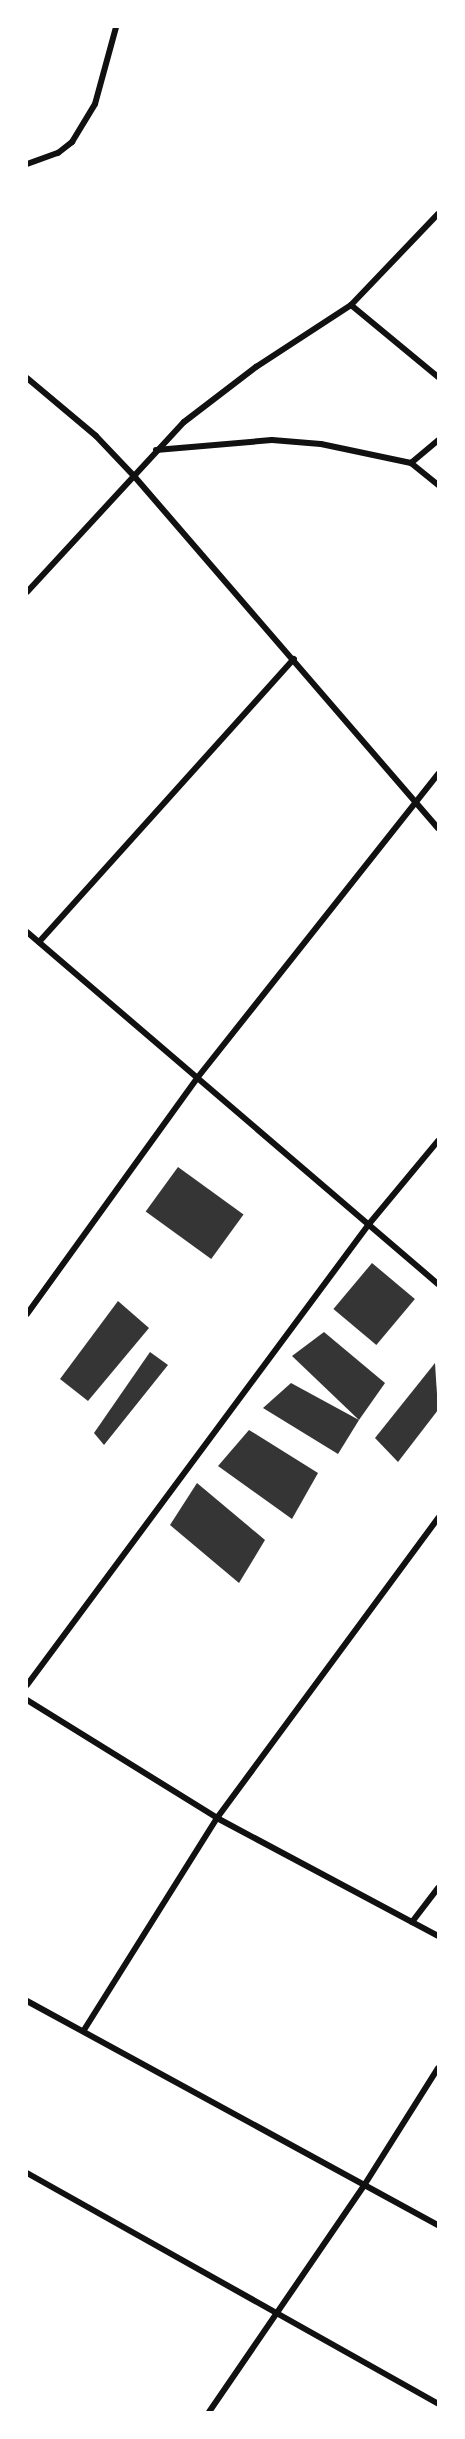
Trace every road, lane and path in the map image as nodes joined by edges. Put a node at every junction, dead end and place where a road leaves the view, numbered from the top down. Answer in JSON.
{"nodes":[{"id":1,"x":116,"y":27,"type":"edge"},
{"id":2,"x":27,"y":164,"type":"edge"},
{"id":3,"x":438,"y":214,"type":"edge"},
{"id":4,"x":351,"y":305,"type":"junction"},
{"id":5,"x":438,"y":377,"type":"edge"},
{"id":6,"x":27,"y":378,"type":"edge"},
{"id":7,"x":438,"y":440,"type":"edge"},
{"id":8,"x":155,"y":450,"type":"junction"},
{"id":9,"x":411,"y":463,"type":"junction"},
{"id":10,"x":134,"y":476,"type":"junction"},
{"id":11,"x":438,"y":485,"type":"edge"},
{"id":12,"x":27,"y":592,"type":"edge"},
{"id":13,"x":294,"y":659,"type":"junction"},
{"id":14,"x":438,"y":774,"type":"edge"},
{"id":15,"x":416,"y":803,"type":"junction"},
{"id":16,"x":438,"y":828,"type":"edge"},
{"id":17,"x":28,"y":935,"type":"edge"},
{"id":18,"x":39,"y":942,"type":"junction"},
{"id":19,"x":198,"y":1077,"type":"junction"},
{"id":20,"x":438,"y":1141,"type":"edge"},
{"id":21,"x":369,"y":1224,"type":"junction"},
{"id":22,"x":438,"y":1284,"type":"edge"},
{"id":23,"x":27,"y":1314,"type":"edge"},
{"id":24,"x":438,"y":1518,"type":"edge"},
{"id":25,"x":27,"y":1684,"type":"edge"},
{"id":26,"x":27,"y":1700,"type":"edge"},
{"id":27,"x":217,"y":1818,"type":"junction"},
{"id":28,"x":438,"y":1888,"type":"edge"},
{"id":29,"x":412,"y":1922,"type":"junction"},
{"id":30,"x":438,"y":1936,"type":"edge"},
{"id":31,"x":27,"y":2001,"type":"edge"},
{"id":32,"x":84,"y":2030,"type":"junction"},
{"id":33,"x":438,"y":2068,"type":"edge"},
{"id":34,"x":27,"y":2173,"type":"edge"},
{"id":35,"x":365,"y":2184,"type":"junction"},
{"id":36,"x":438,"y":2225,"type":"edge"},
{"id":37,"x":274,"y":2311,"type":"junction"},
{"id":38,"x":438,"y":2404,"type":"edge"},
{"id":39,"x":209,"y":2412,"type":"edge"}],
"edges":[{"from":1,"to":2,"type":"street"},
{"from":3,"to":4,"type":"street"},
{"from":4,"to":5,"type":"street"},
{"from":4,"to":8,"type":"street"},
{"from":6,"to":10,"type":"street"},
{"from":7,"to":9,"type":"street"},
{"from":8,"to":9,"type":"street"},
{"from":8,"to":10,"type":"street"},
{"from":9,"to":11,"type":"street"},
{"from":10,"to":12,"type":"street"},
{"from":10,"to":13,"type":"street"},
{"from":13,"to":15,"type":"street"},
{"from":13,"to":18,"type":"street"},
{"from":14,"to":15,"type":"street"},
{"from":15,"to":16,"type":"street"},
{"from":15,"to":19,"type":"street"},
{"from":17,"to":18,"type":"street"},
{"from":18,"to":19,"type":"street"},
{"from":19,"to":21,"type":"street"},
{"from":19,"to":23,"type":"street"},
{"from":20,"to":21,"type":"street"},
{"from":21,"to":22,"type":"street"},
{"from":21,"to":25,"type":"street"},
{"from":24,"to":27,"type":"street"},
{"from":26,"to":27,"type":"street"},
{"from":27,"to":29,"type":"street"},
{"from":27,"to":32,"type":"street"},
{"from":28,"to":29,"type":"street"},
{"from":29,"to":30,"type":"street"},
{"from":31,"to":32,"type":"street"},
{"from":32,"to":35,"type":"street"},
{"from":33,"to":35,"type":"street"},
{"from":34,"to":37,"type":"street"},
{"from":35,"to":36,"type":"street"},
{"from":35,"to":37,"type":"street"},
{"from":37,"to":38,"type":"street"},
{"from":37,"to":39,"type":"street"}]}
